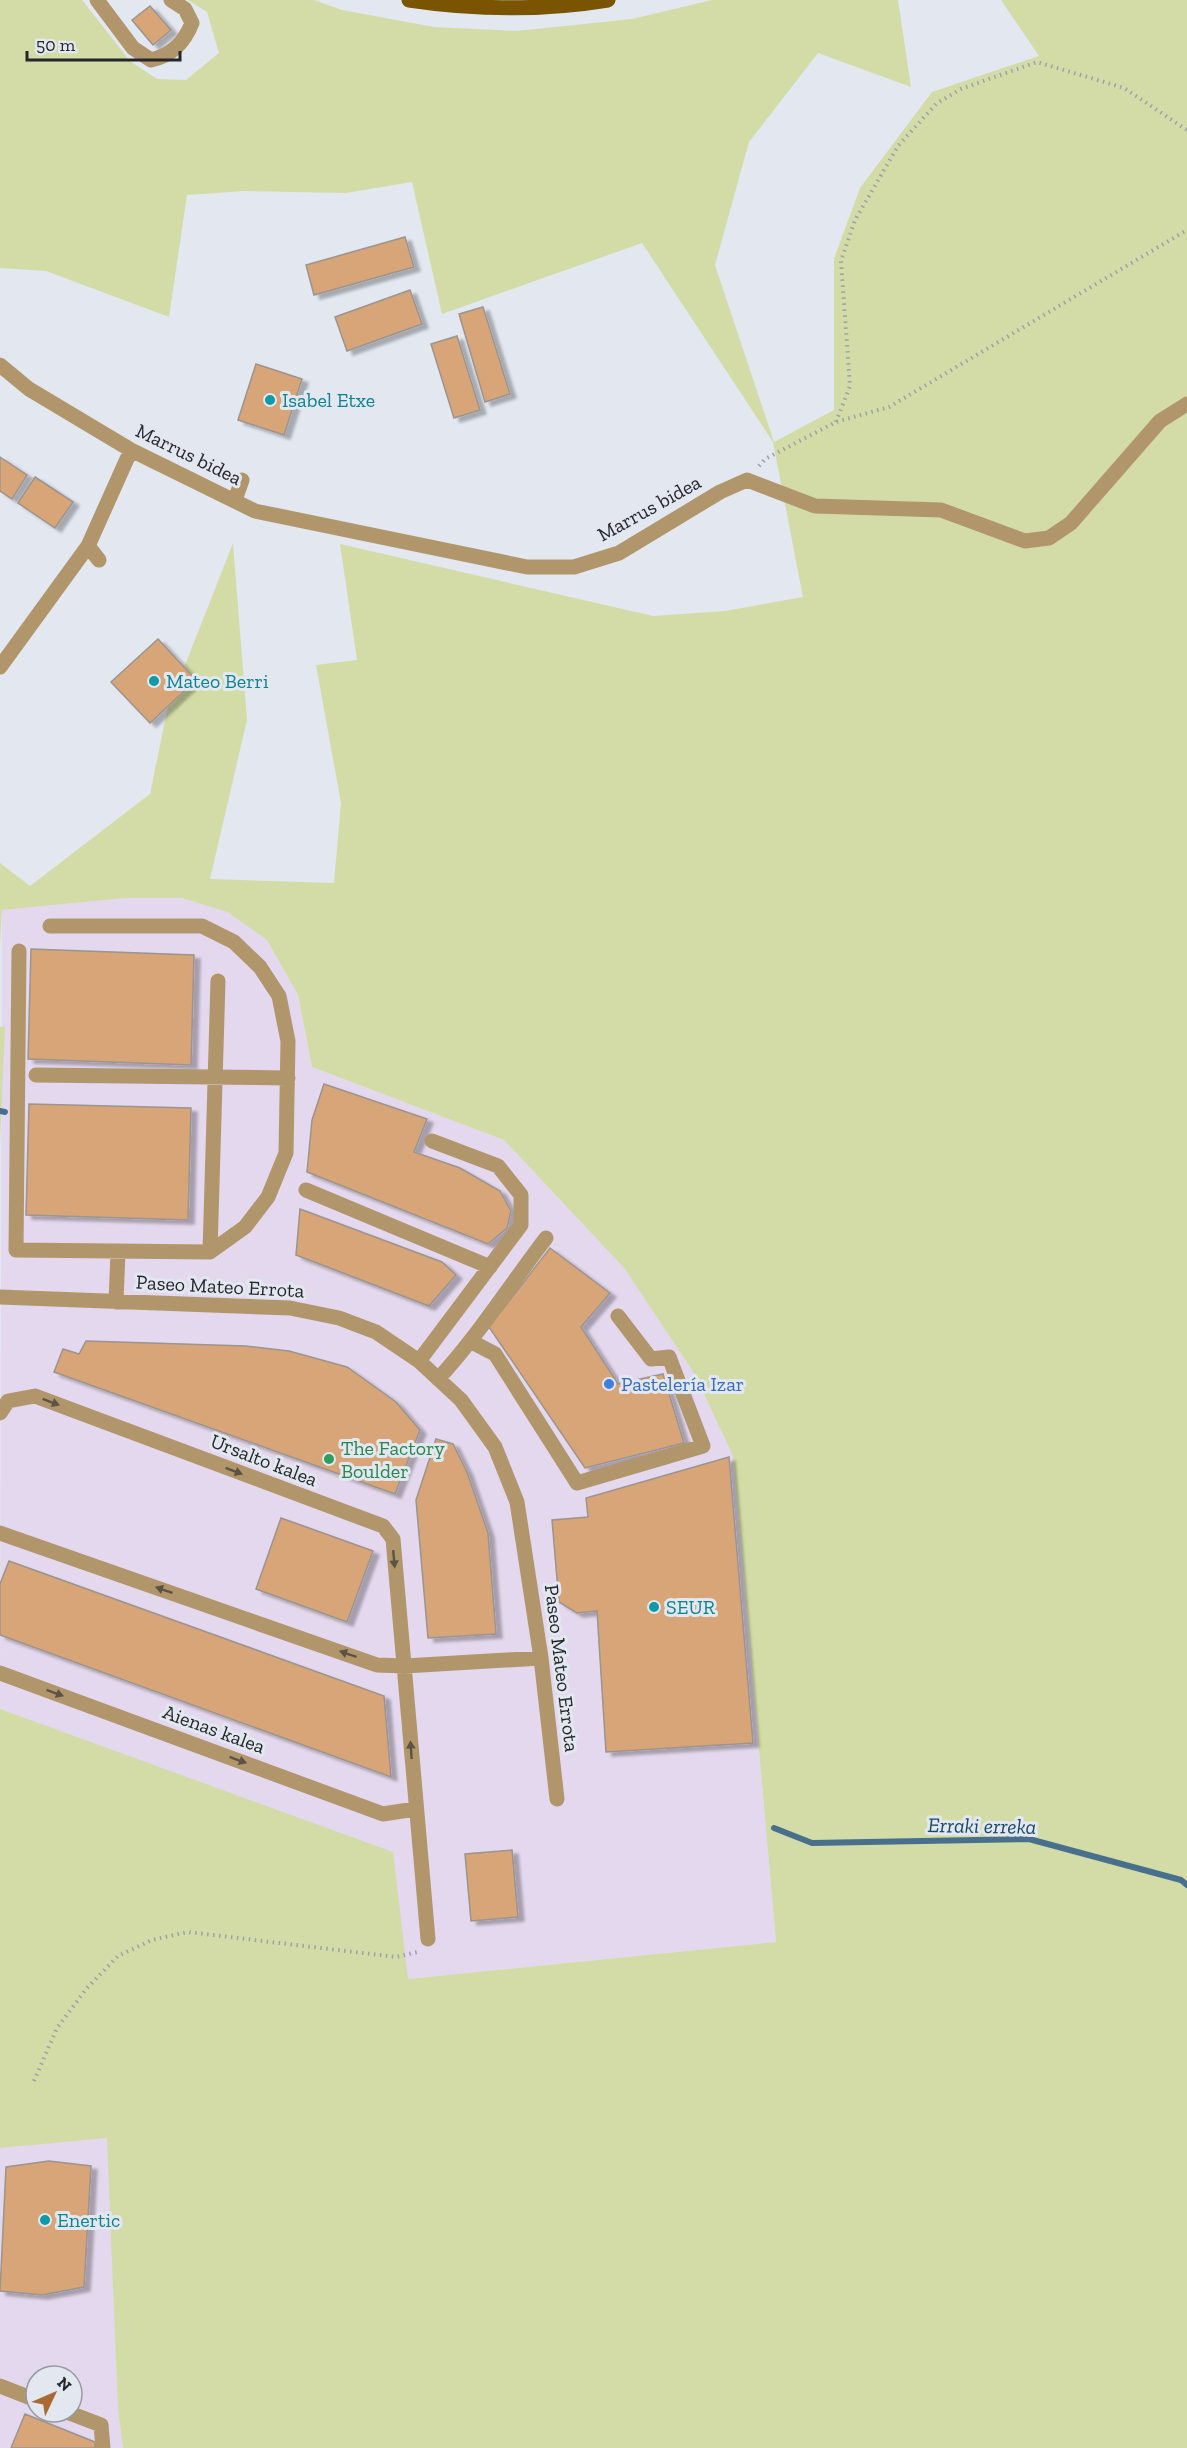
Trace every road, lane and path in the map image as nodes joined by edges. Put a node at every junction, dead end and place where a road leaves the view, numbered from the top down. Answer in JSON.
{"nodes":[{"id":1,"x":97,"y":0,"type":"edge"},
{"id":2,"x":171,"y":0,"type":"edge"},
{"id":3,"x":409,"y":0,"type":"edge"},
{"id":4,"x":608,"y":0,"type":"edge"},
{"id":5,"x":1187,"y":130,"type":"edge"},
{"id":6,"x":1187,"y":230,"type":"edge"},
{"id":7,"x":0,"y":365,"type":"edge"},
{"id":8,"x":1187,"y":404,"type":"edge"},
{"id":9,"x":836,"y":422,"type":"junction"},
{"id":10,"x":131,"y":450,"type":"junction"},
{"id":11,"x":242,"y":480,"type":"dead end"},
{"id":12,"x":747,"y":480,"type":"junction"},
{"id":13,"x":235,"y":500,"type":"junction"},
{"id":14,"x":88,"y":546,"type":"junction"},
{"id":15,"x":99,"y":561,"type":"dead end"},
{"id":16,"x":0,"y":667,"type":"edge"},
{"id":17,"x":50,"y":926,"type":"dead end"},
{"id":18,"x":19,"y":951,"type":"dead end"},
{"id":19,"x":218,"y":981,"type":"dead end"},
{"id":20,"x":36,"y":1075,"type":"dead end"},
{"id":21,"x":288,"y":1078,"type":"junction"},
{"id":22,"x":432,"y":1141,"type":"dead end"},
{"id":23,"x":306,"y":1190,"type":"dead end"},
{"id":24,"x":546,"y":1238,"type":"dead end"},
{"id":25,"x":118,"y":1252,"type":"junction"},
{"id":26,"x":210,"y":1252,"type":"junction"},
{"id":27,"x":490,"y":1267,"type":"junction"},
{"id":28,"x":0,"y":1297,"type":"edge"},
{"id":29,"x":116,"y":1302,"type":"junction"},
{"id":30,"x":618,"y":1316,"type":"dead end"},
{"id":31,"x":472,"y":1342,"type":"junction"},
{"id":32,"x":419,"y":1361,"type":"junction"},
{"id":33,"x":438,"y":1379,"type":"junction"},
{"id":34,"x":0,"y":1413,"type":"edge"},
{"id":35,"x":0,"y":1533,"type":"edge"},
{"id":36,"x":541,"y":1658,"type":"junction"},
{"id":37,"x":405,"y":1666,"type":"junction"},
{"id":38,"x":0,"y":1673,"type":"edge"},
{"id":39,"x":557,"y":1799,"type":"dead end"},
{"id":40,"x":415,"y":1809,"type":"junction"},
{"id":41,"x":428,"y":1939,"type":"joint"},
{"id":42,"x":34,"y":2081,"type":"dead end"},
{"id":43,"x":0,"y":2386,"type":"edge"},
{"id":44,"x":24,"y":2395,"type":"edge"},
{"id":45,"x":84,"y":2418,"type":"edge"},
{"id":46,"x":104,"y":2448,"type":"edge"}],
"edges":[{"from":1,"to":2,"type":"street"},
{"from":3,"to":4,"type":"main road"},
{"from":5,"to":9,"type":"path"},
{"from":6,"to":9,"type":"path"},
{"from":7,"to":10,"type":"street","name":"Marrus bidea"},
{"from":8,"to":12,"type":"street"},
{"from":9,"to":12,"type":"path"},
{"from":10,"to":13,"type":"street","name":"Marrus bidea"},
{"from":10,"to":14,"type":"street"},
{"from":11,"to":13,"type":"street"},
{"from":12,"to":13,"type":"street","name":"Marrus bidea"},
{"from":14,"to":15,"type":"street"},
{"from":14,"to":16,"type":"street"},
{"from":17,"to":21,"type":"street"},
{"from":18,"to":25,"type":"street"},
{"from":19,"to":26,"type":"street"},
{"from":20,"to":21,"type":"street"},
{"from":21,"to":26,"type":"street"},
{"from":22,"to":27,"type":"street"},
{"from":23,"to":27,"type":"street"},
{"from":24,"to":31,"type":"street"},
{"from":25,"to":26,"type":"street"},
{"from":25,"to":29,"type":"street"},
{"from":27,"to":32,"type":"street"},
{"from":28,"to":29,"type":"street","name":"Paseo Mateo Errota"},
{"from":29,"to":32,"type":"street","name":"Paseo Mateo Errota"},
{"from":30,"to":31,"type":"street"},
{"from":31,"to":33,"type":"street"},
{"from":32,"to":33,"type":"street","name":"Paseo Mateo Errota"},
{"from":33,"to":36,"type":"street","name":"Paseo Mateo Errota"},
{"from":34,"to":37,"type":"street","name":"Ursalto kalea","one_way":true},
{"from":37,"to":35,"type":"street","one_way":true},
{"from":36,"to":37,"type":"street"},
{"from":36,"to":39,"type":"street","name":"Paseo Mateo Errota"},
{"from":40,"to":37,"type":"street","name":"Ursalto kalea","one_way":true},
{"from":38,"to":40,"type":"street","name":"Aienas kalea","one_way":true},
{"from":40,"to":41,"type":"street","name":"Ursalto kalea"},
{"from":41,"to":42,"type":"path"},
{"from":43,"to":44,"type":"street"},
{"from":45,"to":46,"type":"street"}]}
